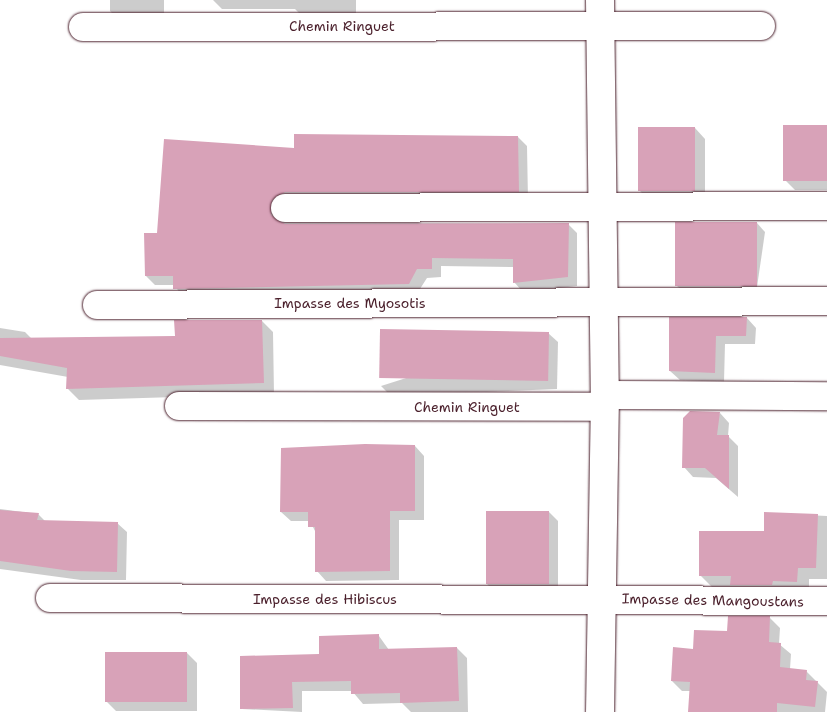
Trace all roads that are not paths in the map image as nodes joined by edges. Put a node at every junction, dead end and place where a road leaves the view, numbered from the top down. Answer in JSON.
{"nodes":[{"id":1,"x":600,"y":13,"type":"edge"},
{"id":2,"x":761,"y":26,"type":"dead end"},
{"id":3,"x":83,"y":27,"type":"dead end"},
{"id":4,"x":602,"y":206,"type":"junction"},
{"id":5,"x":827,"y":206,"type":"edge"},
{"id":6,"x":285,"y":208,"type":"dead end"},
{"id":7,"x":827,"y":301,"type":"edge"},
{"id":8,"x":603,"y":302,"type":"junction"},
{"id":9,"x":97,"y":305,"type":"dead end"},
{"id":10,"x":827,"y":396,"type":"edge"},
{"id":11,"x":604,"y":401,"type":"junction"},
{"id":12,"x":179,"y":406,"type":"dead end"},
{"id":13,"x":50,"y":598,"type":"dead end"},
{"id":14,"x":599,"y":599,"type":"junction"},
{"id":15,"x":827,"y":601,"type":"edge"},
{"id":16,"x":600,"y":712,"type":"edge"}],
"edges":[{"from":1,"to":2,"type":"street","name":"Chemin Ringuet"},
{"from":1,"to":3,"type":"street","name":"Chemin Ringuet"},
{"from":1,"to":4,"type":"street"},
{"from":4,"to":5,"type":"street"},
{"from":4,"to":6,"type":"street"},
{"from":4,"to":8,"type":"street"},
{"from":7,"to":8,"type":"street"},
{"from":8,"to":9,"type":"street","name":"Impasse des Myosotis"},
{"from":8,"to":11,"type":"street"},
{"from":10,"to":11,"type":"street","name":"Chemin Ringuet"},
{"from":11,"to":12,"type":"street","name":"Chemin Ringuet"},
{"from":11,"to":14,"type":"street"},
{"from":13,"to":14,"type":"street","name":"Impasse des Hibiscus"},
{"from":14,"to":15,"type":"street","name":"Impasse des Mangoustans"},
{"from":14,"to":16,"type":"street"}]}
